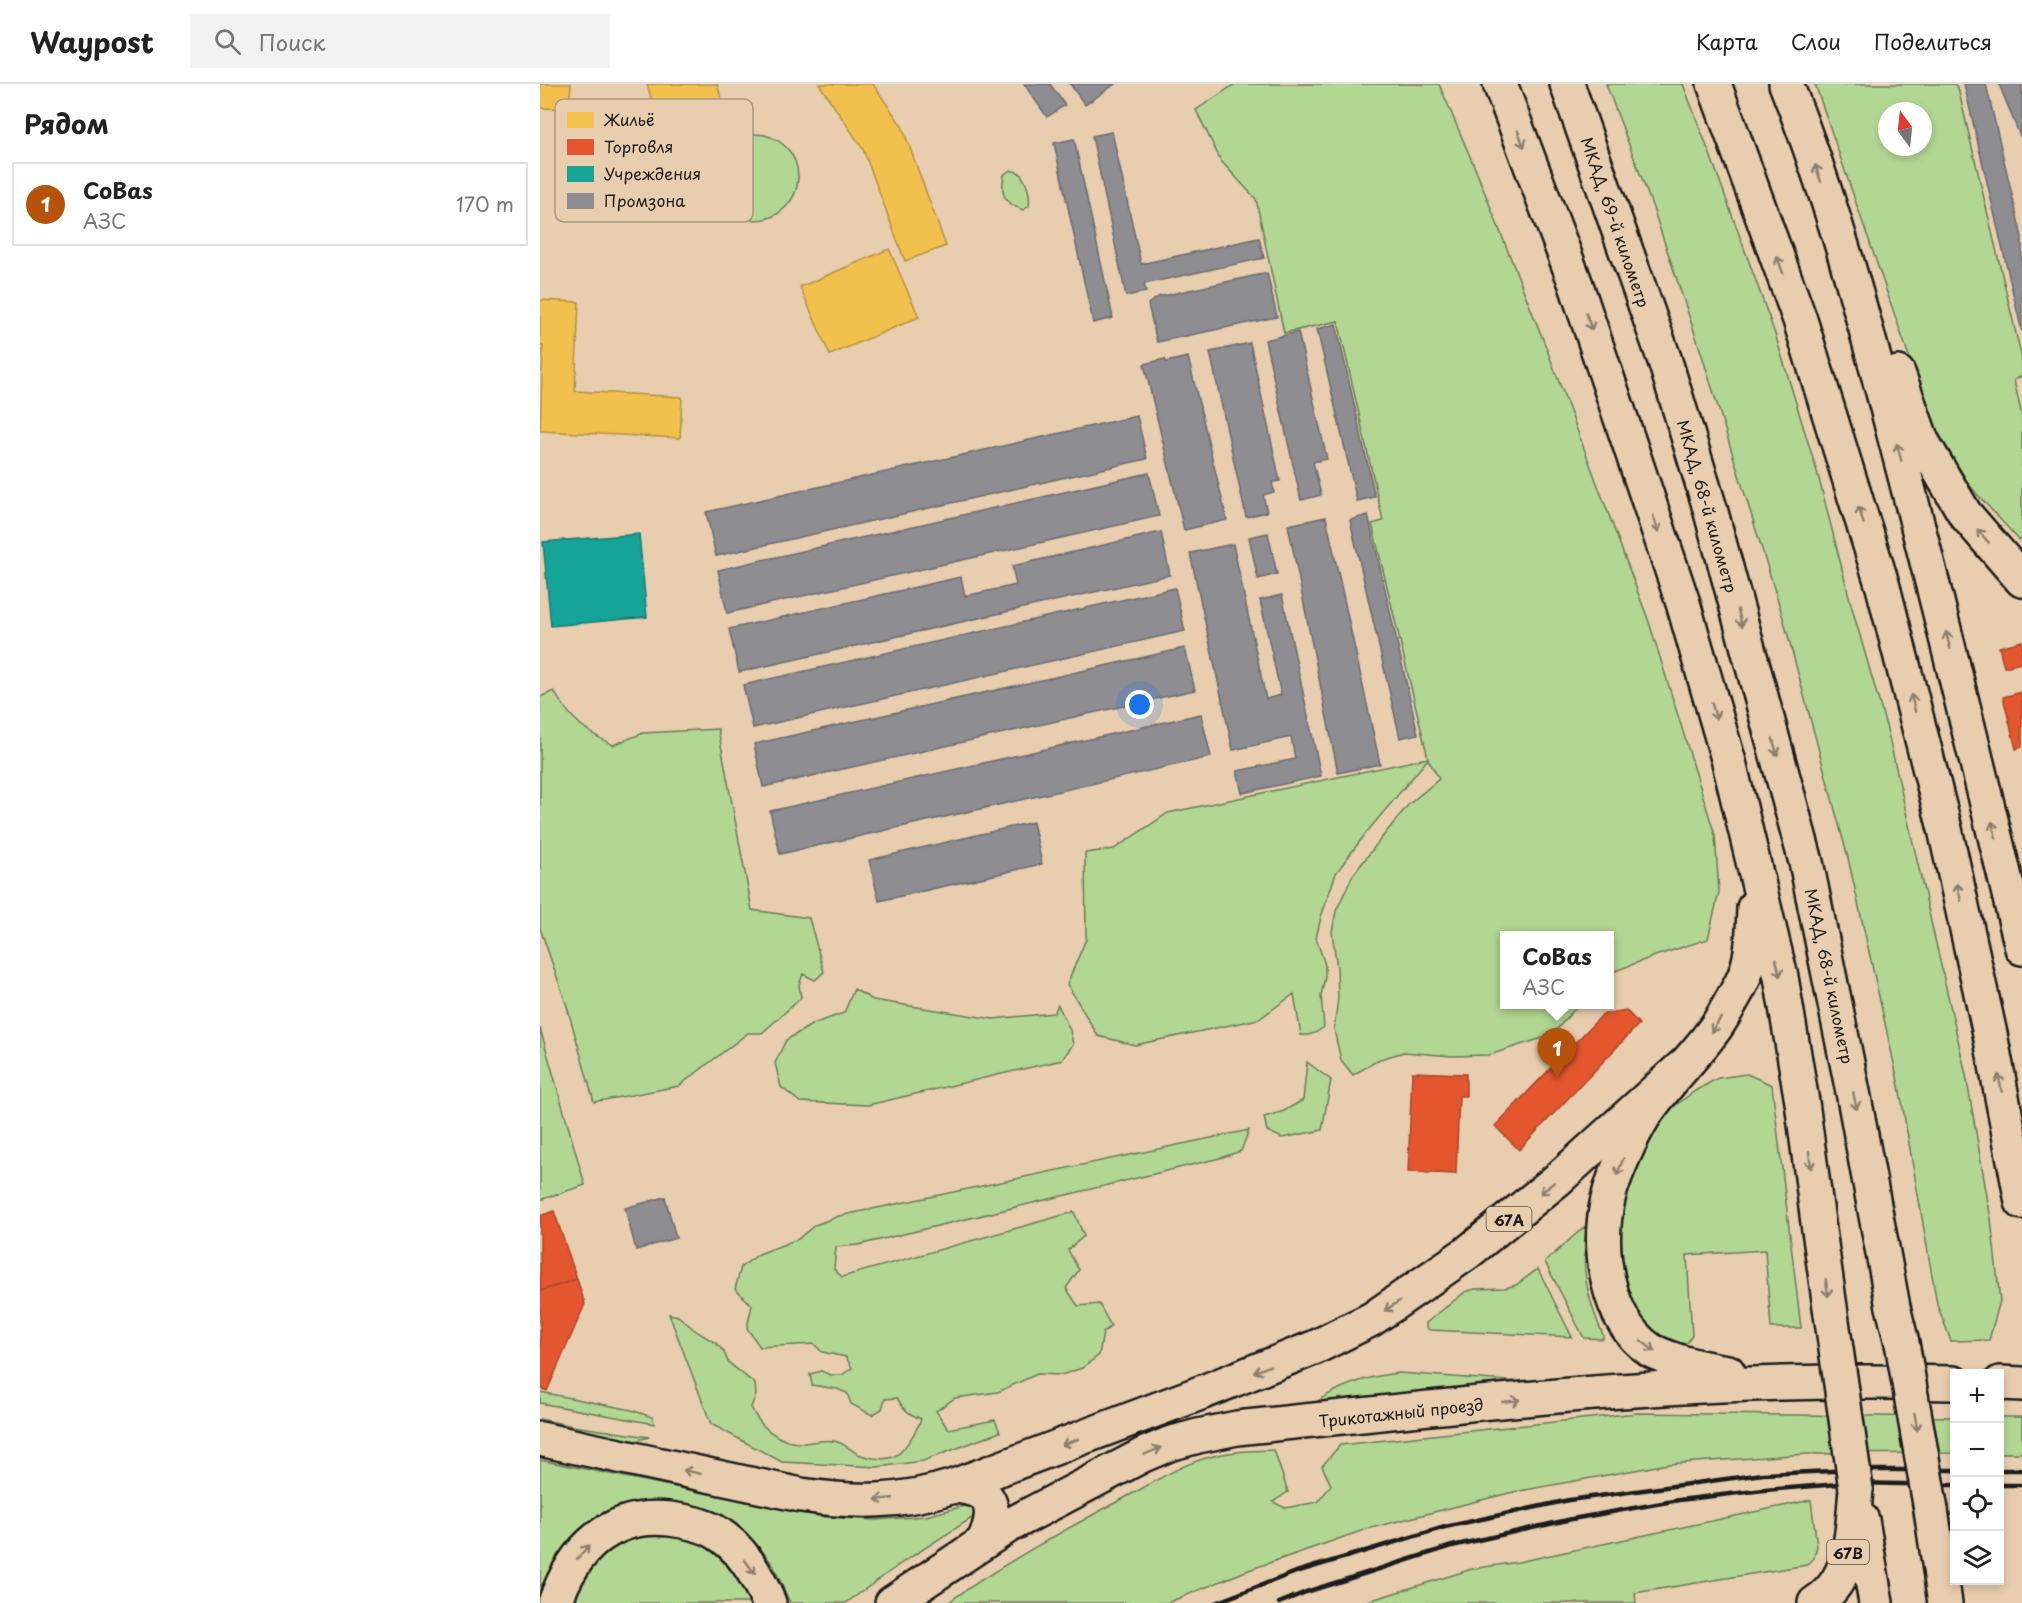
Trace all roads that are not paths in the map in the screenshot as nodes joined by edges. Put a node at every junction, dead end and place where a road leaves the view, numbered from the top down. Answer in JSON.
{"nodes":[{"id":1,"x":1500,"y":84,"type":"edge"},
{"id":2,"x":1567,"y":84,"type":"edge"},
{"id":3,"x":1714,"y":84,"type":"edge"},
{"id":4,"x":1786,"y":84,"type":"edge"},
{"id":5,"x":1837,"y":228,"type":"junction"},
{"id":6,"x":1665,"y":361,"type":"joint"},
{"id":7,"x":2022,"y":580,"type":"edge"},
{"id":8,"x":1750,"y":849,"type":"junction"},
{"id":9,"x":2022,"y":948,"type":"edge"},
{"id":10,"x":1684,"y":1065,"type":"junction"},
{"id":11,"x":2022,"y":1202,"type":"edge"},
{"id":12,"x":1792,"y":1382,"type":"junction"},
{"id":13,"x":1950,"y":1383,"type":"edge"},
{"id":14,"x":2004,"y":1383,"type":"edge"},
{"id":15,"x":2022,"y":1384,"type":"edge"},
{"id":16,"x":1203,"y":1392,"type":"junction"},
{"id":17,"x":540,"y":1439,"type":"edge"},
{"id":18,"x":954,"y":1486,"type":"junction"},
{"id":19,"x":1856,"y":1489,"type":"junction"},
{"id":20,"x":995,"y":1534,"type":"junction"},
{"id":21,"x":1875,"y":1601,"type":"edge"},
{"id":22,"x":555,"y":1603,"type":"edge"},
{"id":23,"x":769,"y":1603,"type":"edge"},
{"id":24,"x":892,"y":1603,"type":"edge"},
{"id":25,"x":1815,"y":1603,"type":"edge"},
{"id":26,"x":1946,"y":1603,"type":"edge"}],
"edges":[{"from":1,"to":8,"type":"main road","one_way":true},
{"from":2,"to":6,"type":"main road","name":"МКАД, 69-й километр"},
{"from":11,"to":3,"type":"main road","one_way":true},
{"from":5,"to":4,"type":"main road","one_way":true},
{"from":7,"to":5,"type":"main road","one_way":true},
{"from":9,"to":5,"type":"main road","one_way":true},
{"from":6,"to":26,"type":"main road","name":"МКАД, 68-й километр","one_way":true,"bridge":true},
{"from":8,"to":10,"type":"main road","number":"67A","one_way":true},
{"from":8,"to":19,"type":"main road","one_way":true,"bridge":true},
{"from":10,"to":12,"type":"main road","one_way":true},
{"from":10,"to":16,"type":"main road","number":"67A","one_way":true},
{"from":12,"to":13,"type":"main road","name":"Трикотажный проезд"},
{"from":20,"to":12,"type":"main road","name":"Трикотажный проезд","one_way":true},
{"from":14,"to":15,"type":"main road"},
{"from":16,"to":18,"type":"main road","one_way":true},
{"from":16,"to":20,"type":"main road"},
{"from":18,"to":17,"type":"main road","one_way":true},
{"from":18,"to":20,"type":"main road"},
{"from":19,"to":21,"type":"main road"},
{"from":19,"to":25,"type":"main road","number":"67B"},
{"from":20,"to":24,"type":"main road","name":"Трикотажный проезд"},
{"from":22,"to":23,"type":"main road","one_way":true}]}
